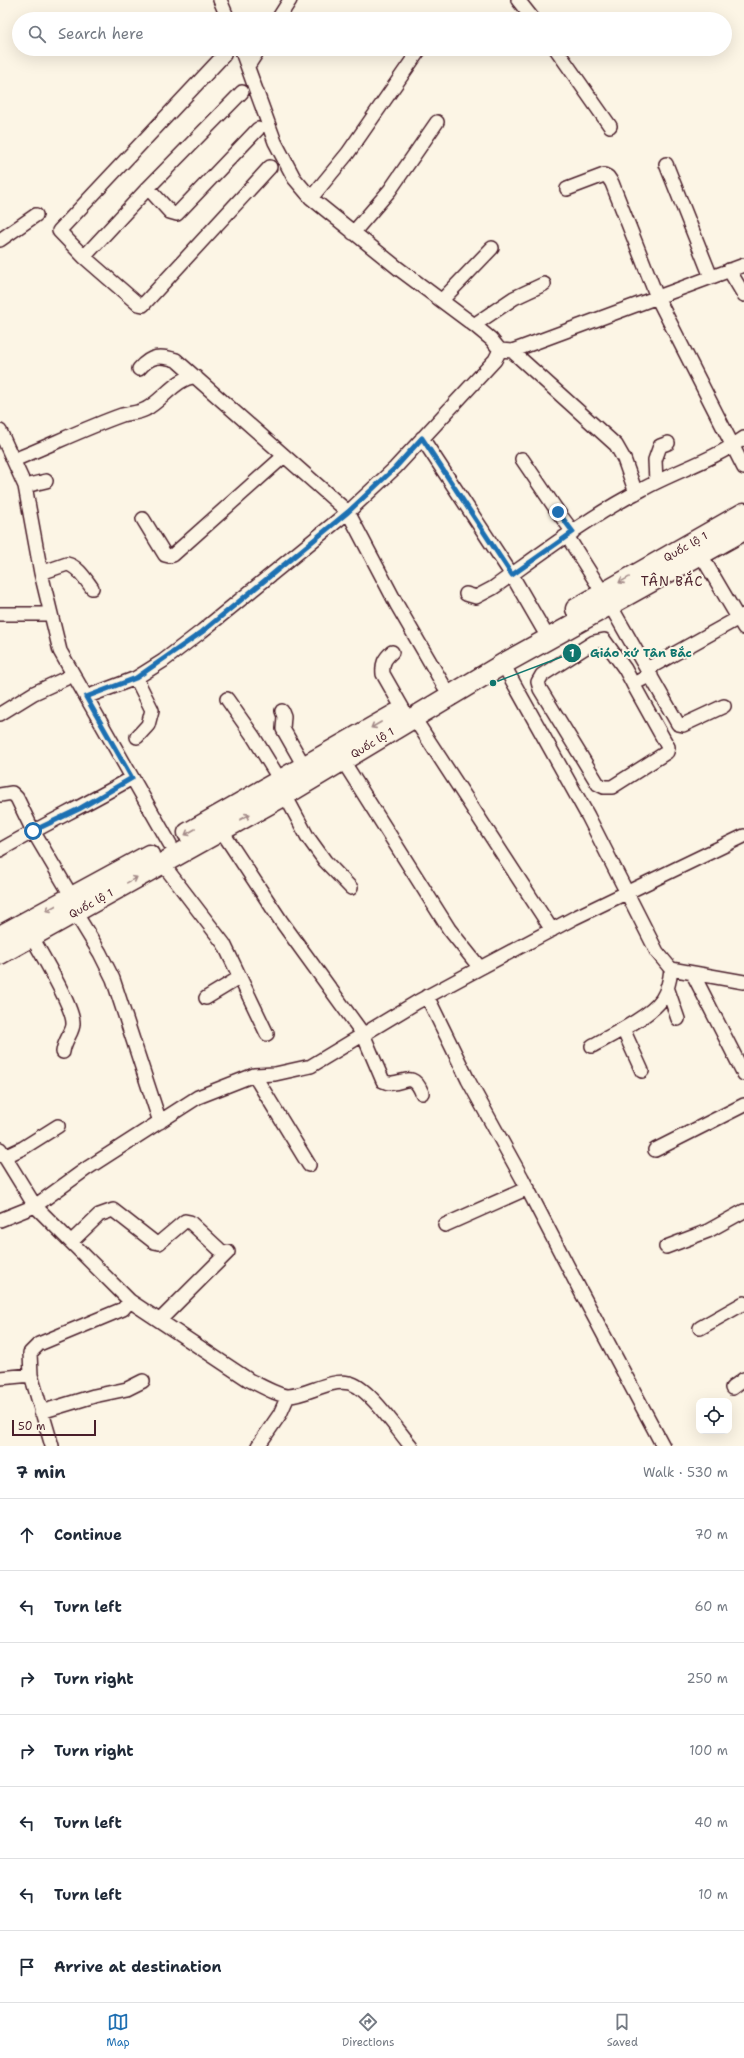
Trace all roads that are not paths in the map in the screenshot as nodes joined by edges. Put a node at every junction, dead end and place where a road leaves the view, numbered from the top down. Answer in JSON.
{"nodes":[{"id":1,"x":220,"y":0,"type":"edge"},
{"id":2,"x":290,"y":0,"type":"edge"},
{"id":3,"x":518,"y":0,"type":"edge"},
{"id":4,"x":225,"y":12,"type":"edge"},
{"id":5,"x":282,"y":12,"type":"edge"},
{"id":6,"x":527,"y":12,"type":"edge"},
{"id":7,"x":223,"y":56,"type":"edge"},
{"id":8,"x":244,"y":56,"type":"edge"},
{"id":9,"x":254,"y":56,"type":"edge"},
{"id":10,"x":415,"y":56,"type":"edge"},
{"id":11,"x":561,"y":56,"type":"edge"},
{"id":12,"x":248,"y":66,"type":"junction"},
{"id":13,"x":242,"y":92,"type":"dead end"},
{"id":14,"x":437,"y":122,"type":"dead end"},
{"id":15,"x":610,"y":126,"type":"dead end"},
{"id":16,"x":258,"y":129,"type":"dead end"},
{"id":17,"x":666,"y":164,"type":"dead end"},
{"id":18,"x":270,"y":167,"type":"dead end"},
{"id":19,"x":148,"y":188,"type":"junction"},
{"id":20,"x":567,"y":189,"type":"dead end"},
{"id":21,"x":311,"y":198,"type":"junction"},
{"id":22,"x":36,"y":215,"type":"dead end"},
{"id":23,"x":353,"y":233,"type":"junction"},
{"id":24,"x":0,"y":240,"type":"edge"},
{"id":25,"x":492,"y":248,"type":"dead end"},
{"id":26,"x":84,"y":257,"type":"junction"},
{"id":27,"x":744,"y":265,"type":"edge"},
{"id":28,"x":729,"y":270,"type":"junction"},
{"id":29,"x":711,"y":277,"type":"junction"},
{"id":30,"x":544,"y":284,"type":"dead end"},
{"id":31,"x":744,"y":295,"type":"edge"},
{"id":32,"x":657,"y":298,"type":"junction"},
{"id":33,"x":442,"y":300,"type":"junction"},
{"id":34,"x":474,"y":325,"type":"junction"},
{"id":35,"x":506,"y":350,"type":"junction"},
{"id":36,"x":139,"y":369,"type":"dead end"},
{"id":37,"x":196,"y":377,"type":"junction"},
{"id":38,"x":0,"y":431,"type":"edge"},
{"id":39,"x":422,"y":438,"type":"junction"},
{"id":40,"x":744,"y":438,"type":"edge"},
{"id":41,"x":668,"y":443,"type":"dead end"},
{"id":42,"x":732,"y":447,"type":"junction"},
{"id":43,"x":284,"y":456,"type":"junction"},
{"id":44,"x":21,"y":457,"type":"dead end"},
{"id":45,"x":522,"y":458,"type":"dead end"},
{"id":46,"x":744,"y":468,"type":"edge"},
{"id":47,"x":46,"y":481,"type":"dead end"},
{"id":48,"x":656,"y":482,"type":"junction"},
{"id":49,"x":25,"y":486,"type":"junction"},
{"id":50,"x":636,"y":493,"type":"junction"},
{"id":51,"x":348,"y":512,"type":"junction"},
{"id":52,"x":744,"y":513,"type":"edge"},
{"id":53,"x":143,"y":520,"type":"dead end"},
{"id":54,"x":744,"y":530,"type":"edge"},
{"id":55,"x":570,"y":534,"type":"junction"},
{"id":56,"x":701,"y":555,"type":"junction"},
{"id":57,"x":41,"y":573,"type":"junction"},
{"id":58,"x":512,"y":575,"type":"junction"},
{"id":59,"x":92,"y":588,"type":"dead end"},
{"id":60,"x":466,"y":594,"type":"dead end"},
{"id":61,"x":606,"y":599,"type":"junction"},
{"id":62,"x":0,"y":614,"type":"edge"},
{"id":63,"x":51,"y":614,"type":"junction"},
{"id":64,"x":742,"y":620,"type":"edge"},
{"id":65,"x":543,"y":629,"type":"junction"},
{"id":66,"x":392,"y":652,"type":"dead end"},
{"id":67,"x":503,"y":664,"type":"junction"},
{"id":68,"x":649,"y":672,"type":"junction"},
{"id":69,"x":73,"y":675,"type":"junction"},
{"id":70,"x":136,"y":678,"type":"junction"},
{"id":71,"x":633,"y":684,"type":"junction"},
{"id":72,"x":444,"y":686,"type":"junction"},
{"id":73,"x":86,"y":697,"type":"junction"},
{"id":74,"x":227,"y":699,"type":"dead end"},
{"id":75,"x":724,"y":706,"type":"dead end"},
{"id":76,"x":282,"y":711,"type":"dead end"},
{"id":77,"x":0,"y":714,"type":"edge"},
{"id":78,"x":409,"y":714,"type":"junction"},
{"id":79,"x":136,"y":737,"type":"dead end"},
{"id":80,"x":343,"y":761,"type":"junction"},
{"id":81,"x":304,"y":766,"type":"junction"},
{"id":82,"x":132,"y":778,"type":"junction"},
{"id":83,"x":282,"y":788,"type":"junction"},
{"id":84,"x":0,"y":795,"type":"edge"},
{"id":85,"x":222,"y":830,"type":"junction"},
{"id":86,"x":33,"y":831,"type":"junction"},
{"id":87,"x":744,"y":836,"type":"edge"},
{"id":88,"x":170,"y":844,"type":"junction"},
{"id":89,"x":0,"y":850,"type":"edge"},
{"id":90,"x":162,"y":863,"type":"junction"},
{"id":91,"x":351,"y":888,"type":"dead end"},
{"id":92,"x":625,"y":893,"type":"junction"},
{"id":93,"x":74,"y":904,"type":"junction"},
{"id":94,"x":552,"y":930,"type":"junction"},
{"id":95,"x":0,"y":936,"type":"edge"},
{"id":96,"x":32,"y":937,"type":"junction"},
{"id":97,"x":0,"y":954,"type":"edge"},
{"id":98,"x":480,"y":968,"type":"junction"},
{"id":99,"x":671,"y":969,"type":"junction"},
{"id":100,"x":693,"y":974,"type":"junction"},
{"id":101,"x":239,"y":978,"type":"junction"},
{"id":102,"x":744,"y":982,"type":"edge"},
{"id":103,"x":667,"y":987,"type":"junction"},
{"id":104,"x":427,"y":996,"type":"junction"},
{"id":105,"x":206,"y":998,"type":"dead end"},
{"id":106,"x":678,"y":1020,"type":"dead end"},
{"id":107,"x":623,"y":1029,"type":"junction"},
{"id":108,"x":267,"y":1034,"type":"dead end"},
{"id":109,"x":364,"y":1034,"type":"junction"},
{"id":110,"x":592,"y":1046,"type":"dead end"},
{"id":111,"x":63,"y":1052,"type":"dead end"},
{"id":112,"x":642,"y":1071,"type":"dead end"},
{"id":113,"x":744,"y":1074,"type":"edge"},
{"id":114,"x":254,"y":1075,"type":"junction"},
{"id":115,"x":422,"y":1093,"type":"dead end"},
{"id":116,"x":744,"y":1104,"type":"edge"},
{"id":117,"x":160,"y":1122,"type":"junction"},
{"id":118,"x":58,"y":1126,"type":"dead end"},
{"id":119,"x":655,"y":1150,"type":"dead end"},
{"id":120,"x":2,"y":1153,"type":"edge"},
{"id":121,"x":309,"y":1165,"type":"dead end"},
{"id":122,"x":528,"y":1188,"type":"junction"},
{"id":123,"x":35,"y":1206,"type":"junction"},
{"id":124,"x":744,"y":1210,"type":"edge"},
{"id":125,"x":0,"y":1220,"type":"edge"},
{"id":126,"x":444,"y":1225,"type":"dead end"},
{"id":127,"x":71,"y":1242,"type":"junction"},
{"id":128,"x":666,"y":1247,"type":"dead end"},
{"id":129,"x":130,"y":1300,"type":"junction"},
{"id":130,"x":744,"y":1303,"type":"edge"},
{"id":131,"x":160,"y":1320,"type":"junction"},
{"id":132,"x":700,"y":1328,"type":"dead end"},
{"id":133,"x":31,"y":1375,"type":"junction"},
{"id":134,"x":0,"y":1378,"type":"edge"},
{"id":135,"x":744,"y":1378,"type":"edge"},
{"id":136,"x":143,"y":1381,"type":"dead end"},
{"id":137,"x":732,"y":1388,"type":"dead end"},
{"id":138,"x":288,"y":1396,"type":"junction"},
{"id":139,"x":41,"y":1412,"type":"junction"},
{"id":140,"x":52,"y":1446,"type":"edge"},
{"id":141,"x":258,"y":1446,"type":"edge"},
{"id":142,"x":411,"y":1446,"type":"edge"},
{"id":143,"x":663,"y":1446,"type":"edge"}],
"edges":[{"from":1,"to":4,"type":"street"},
{"from":2,"to":5,"type":"street"},
{"from":3,"to":6,"type":"street"},
{"from":7,"to":26,"type":"street"},
{"from":8,"to":12,"type":"street"},
{"from":9,"to":12,"type":"street"},
{"from":10,"to":21,"type":"street"},
{"from":11,"to":15,"type":"street"},
{"from":12,"to":21,"type":"street"},
{"from":13,"to":19,"type":"street"},
{"from":14,"to":23,"type":"street"},
{"from":16,"to":19,"type":"street"},
{"from":17,"to":29,"type":"street"},
{"from":18,"to":26,"type":"street"},
{"from":19,"to":26,"type":"street"},
{"from":20,"to":32,"type":"street"},
{"from":21,"to":23,"type":"street"},
{"from":22,"to":24,"type":"street"},
{"from":23,"to":33,"type":"street"},
{"from":25,"to":33,"type":"street"},
{"from":27,"to":28,"type":"street"},
{"from":28,"to":29,"type":"street"},
{"from":28,"to":31,"type":"street"},
{"from":29,"to":32,"type":"street"},
{"from":30,"to":34,"type":"street"},
{"from":32,"to":35,"type":"street"},
{"from":32,"to":42,"type":"street"},
{"from":33,"to":34,"type":"street"},
{"from":34,"to":35,"type":"street"},
{"from":35,"to":39,"type":"street"},
{"from":35,"to":50,"type":"street"},
{"from":36,"to":37,"type":"street"},
{"from":37,"to":43,"type":"street"},
{"from":37,"to":44,"type":"street"},
{"from":38,"to":49,"type":"street"},
{"from":39,"to":51,"type":"street"},
{"from":39,"to":58,"type":"street"},
{"from":40,"to":42,"type":"street"},
{"from":41,"to":48,"type":"street"},
{"from":42,"to":46,"type":"street"},
{"from":42,"to":48,"type":"street"},
{"from":43,"to":51,"type":"street"},
{"from":43,"to":53,"type":"street"},
{"from":45,"to":55,"type":"street"},
{"from":47,"to":49,"type":"street"},
{"from":48,"to":50,"type":"street"},
{"from":49,"to":57,"type":"street"},
{"from":50,"to":55,"type":"street"},
{"from":51,"to":70,"type":"street"},
{"from":51,"to":72,"type":"street"},
{"from":52,"to":61,"type":"highway","name":"Quốc lộ 1","one_way":true},
{"from":54,"to":56,"type":"highway","name":"Quốc lộ 1"},
{"from":55,"to":58,"type":"street"},
{"from":55,"to":61,"type":"street"},
{"from":56,"to":61,"type":"highway","name":"Quốc lộ 1"},
{"from":56,"to":64,"type":"street"},
{"from":57,"to":59,"type":"street"},
{"from":57,"to":63,"type":"street"},
{"from":58,"to":60,"type":"street"},
{"from":58,"to":65,"type":"street"},
{"from":61,"to":65,"type":"highway","name":"Quốc lộ 1"},
{"from":61,"to":67,"type":"highway","name":"Quốc lộ 1"},
{"from":61,"to":68,"type":"street"},
{"from":62,"to":63,"type":"street"},
{"from":63,"to":69,"type":"street"},
{"from":64,"to":68,"type":"street"},
{"from":65,"to":72,"type":"highway","name":"Quốc lộ 1"},
{"from":66,"to":78,"type":"street"},
{"from":67,"to":78,"type":"highway","name":"Quốc lộ 1"},
{"from":67,"to":92,"type":"street"},
{"from":68,"to":71,"type":"street"},
{"from":68,"to":75,"type":"street"},
{"from":69,"to":73,"type":"street"},
{"from":69,"to":77,"type":"street"},
{"from":70,"to":73,"type":"street"},
{"from":70,"to":79,"type":"street"},
{"from":71,"to":71,"type":"street"},
{"from":72,"to":78,"type":"highway","name":"Quốc lộ 1"},
{"from":73,"to":82,"type":"street"},
{"from":74,"to":83,"type":"street"},
{"from":76,"to":81,"type":"street"},
{"from":78,"to":80,"type":"highway","name":"Quốc lộ 1"},
{"from":78,"to":81,"type":"highway","name":"Quốc lộ 1","one_way":true},
{"from":78,"to":94,"type":"street"},
{"from":80,"to":83,"type":"highway","name":"Quốc lộ 1"},
{"from":80,"to":98,"type":"street"},
{"from":81,"to":83,"type":"highway","name":"Quốc lộ 1"},
{"from":82,"to":86,"type":"street"},
{"from":82,"to":88,"type":"street"},
{"from":85,"to":83,"type":"highway","name":"Quốc lộ 1","one_way":true},
{"from":83,"to":88,"type":"highway","name":"Quốc lộ 1","one_way":true},
{"from":83,"to":91,"type":"street"},
{"from":84,"to":86,"type":"street"},
{"from":85,"to":90,"type":"highway","name":"Quốc lộ 1"},
{"from":85,"to":109,"type":"street"},
{"from":86,"to":89,"type":"street"},
{"from":86,"to":93,"type":"street"},
{"from":87,"to":92,"type":"street"},
{"from":88,"to":93,"type":"highway","name":"Quốc lộ 1"},
{"from":93,"to":90,"type":"highway","name":"Quốc lộ 1","one_way":true},
{"from":90,"to":101,"type":"street"},
{"from":92,"to":94,"type":"street"},
{"from":92,"to":99,"type":"street"},
{"from":93,"to":95,"type":"highway","name":"Quốc lộ 1","one_way":true},
{"from":93,"to":96,"type":"highway","name":"Quốc lộ 1"},
{"from":93,"to":117,"type":"street"},
{"from":94,"to":98,"type":"street"},
{"from":96,"to":97,"type":"highway","name":"Quốc lộ 1"},
{"from":96,"to":111,"type":"street"},
{"from":98,"to":104,"type":"street"},
{"from":99,"to":100,"type":"street"},
{"from":99,"to":103,"type":"street"},
{"from":100,"to":102,"type":"street"},
{"from":100,"to":113,"type":"street"},
{"from":101,"to":105,"type":"street"},
{"from":101,"to":108,"type":"street"},
{"from":103,"to":106,"type":"street"},
{"from":103,"to":107,"type":"street"},
{"from":104,"to":109,"type":"street"},
{"from":104,"to":122,"type":"street"},
{"from":107,"to":110,"type":"street"},
{"from":107,"to":112,"type":"street"},
{"from":109,"to":114,"type":"street"},
{"from":109,"to":115,"type":"street"},
{"from":114,"to":117,"type":"street"},
{"from":114,"to":121,"type":"street"},
{"from":116,"to":119,"type":"street"},
{"from":117,"to":123,"type":"street"},
{"from":118,"to":120,"type":"street"},
{"from":120,"to":123,"type":"street"},
{"from":122,"to":126,"type":"street"},
{"from":122,"to":143,"type":"street"},
{"from":123,"to":125,"type":"street"},
{"from":123,"to":127,"type":"street"},
{"from":124,"to":128,"type":"street"},
{"from":127,"to":129,"type":"street"},
{"from":127,"to":131,"type":"street"},
{"from":129,"to":131,"type":"street"},
{"from":129,"to":133,"type":"street"},
{"from":130,"to":132,"type":"street"},
{"from":131,"to":138,"type":"street"},
{"from":133,"to":134,"type":"street"},
{"from":133,"to":139,"type":"street"},
{"from":135,"to":137,"type":"street"},
{"from":136,"to":139,"type":"street"},
{"from":138,"to":141,"type":"street"},
{"from":138,"to":142,"type":"street"},
{"from":139,"to":140,"type":"street"}]}
